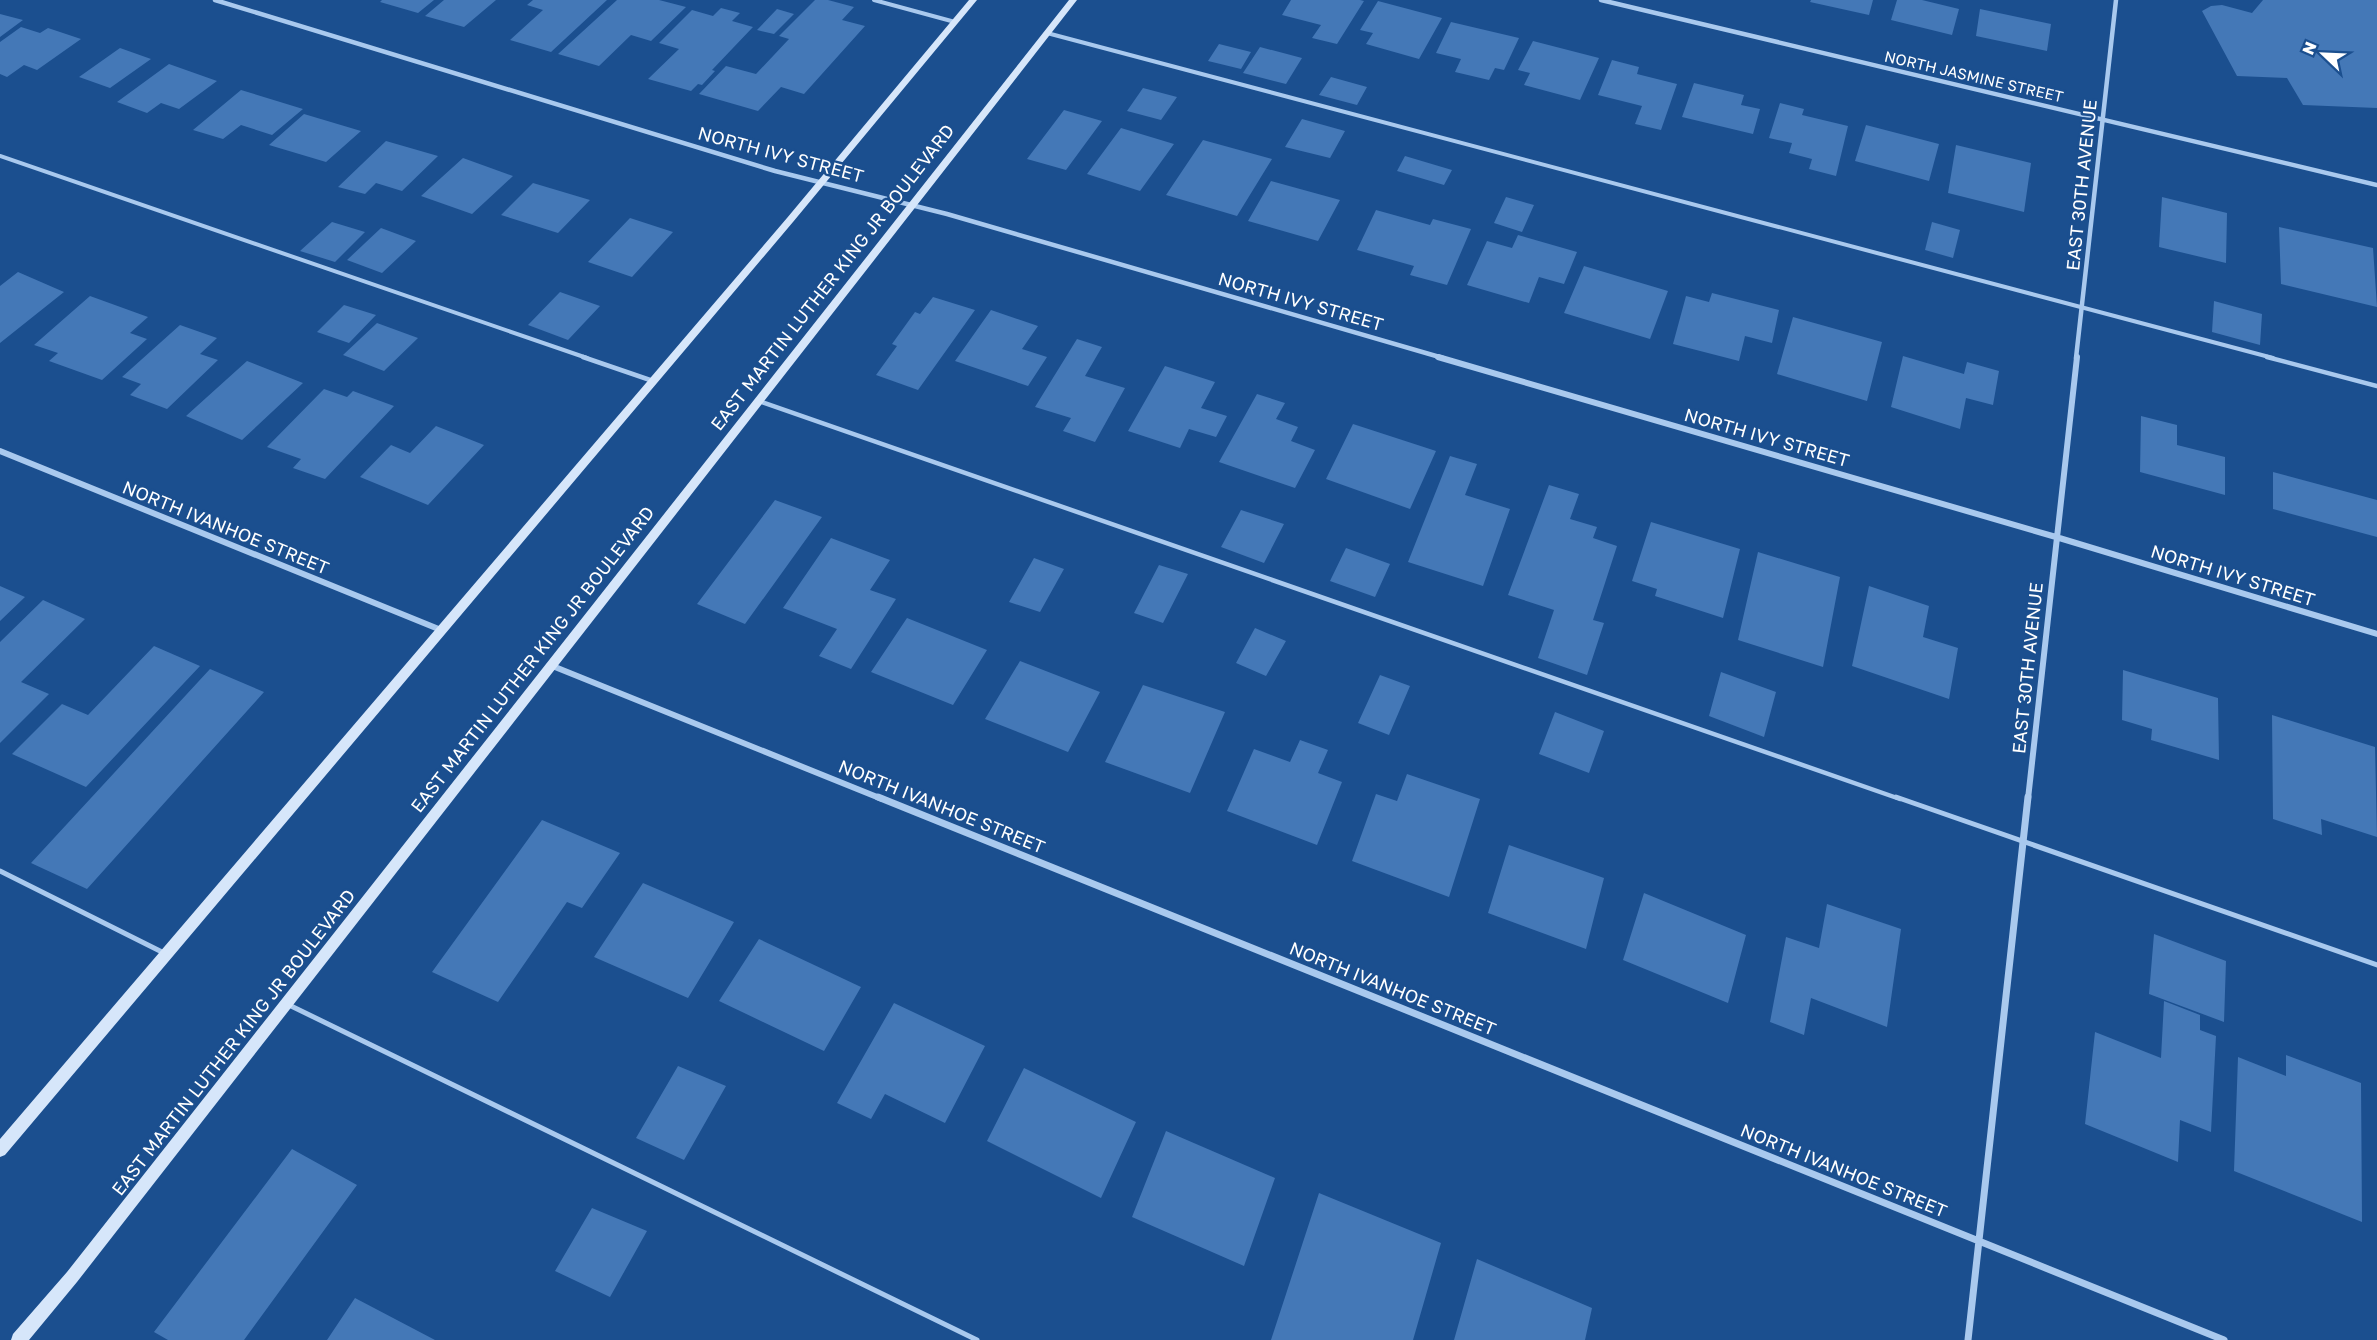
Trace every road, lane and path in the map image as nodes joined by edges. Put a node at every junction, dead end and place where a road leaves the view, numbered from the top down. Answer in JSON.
{"nodes":[{"id":1,"x":215,"y":0,"type":"edge"},
{"id":2,"x":874,"y":0,"type":"edge"},
{"id":3,"x":973,"y":0,"type":"edge"},
{"id":4,"x":1073,"y":0,"type":"edge"},
{"id":5,"x":1601,"y":0,"type":"edge"},
{"id":6,"x":2116,"y":0,"type":"edge"},
{"id":7,"x":955,"y":22,"type":"junction"},
{"id":8,"x":1047,"y":33,"type":"junction"},
{"id":9,"x":2103,"y":119,"type":"junction"},
{"id":10,"x":0,"y":156,"type":"edge"},
{"id":11,"x":821,"y":182,"type":"junction"},
{"id":12,"x":2377,"y":185,"type":"edge"},
{"id":13,"x":913,"y":205,"type":"junction"},
{"id":14,"x":2082,"y":308,"type":"junction"},
{"id":15,"x":653,"y":381,"type":"junction"},
{"id":16,"x":2377,"y":386,"type":"edge"},
{"id":17,"x":758,"y":401,"type":"junction"},
{"id":18,"x":0,"y":451,"type":"edge"},
{"id":19,"x":2056,"y":537,"type":"junction"},
{"id":20,"x":441,"y":630,"type":"junction"},
{"id":21,"x":2377,"y":634,"type":"edge"},
{"id":22,"x":550,"y":664,"type":"junction"},
{"id":23,"x":2023,"y":843,"type":"junction"},
{"id":24,"x":0,"y":872,"type":"edge"},
{"id":25,"x":167,"y":954,"type":"junction"},
{"id":26,"x":2377,"y":965,"type":"edge"},
{"id":27,"x":286,"y":1004,"type":"junction"},
{"id":28,"x":0,"y":1150,"type":"edge"},
{"id":29,"x":1979,"y":1240,"type":"junction"},
{"id":30,"x":19,"y":1340,"type":"edge"},
{"id":31,"x":977,"y":1340,"type":"edge"},
{"id":32,"x":1968,"y":1340,"type":"edge"},
{"id":33,"x":2224,"y":1340,"type":"edge"}],
"edges":[{"from":1,"to":11,"type":"street","name":"NORTH IVY STREET"},
{"from":2,"to":7,"type":"lane"},
{"from":3,"to":7,"type":"main road"},
{"from":4,"to":8,"type":"main road","name":"EAST MARTIN LUTHER KING JR BOULEVARD"},
{"from":5,"to":9,"type":"street","name":"NORTH JASMINE STREET"},
{"from":6,"to":9,"type":"street","name":"EAST 30TH AVENUE"},
{"from":7,"to":11,"type":"main road"},
{"from":8,"to":13,"type":"main road","name":"EAST MARTIN LUTHER KING JR BOULEVARD"},
{"from":8,"to":14,"type":"lane"},
{"from":9,"to":12,"type":"street","name":"NORTH JASMINE STREET"},
{"from":9,"to":14,"type":"street","name":"EAST 30TH AVENUE"},
{"from":10,"to":15,"type":"lane"},
{"from":11,"to":13,"type":"street","name":"NORTH IVY STREET"},
{"from":11,"to":15,"type":"main road"},
{"from":13,"to":17,"type":"main road","name":"EAST MARTIN LUTHER KING JR BOULEVARD"},
{"from":13,"to":19,"type":"street","name":"NORTH IVY STREET"},
{"from":14,"to":16,"type":"lane"},
{"from":14,"to":19,"type":"street","name":"EAST 30TH AVENUE"},
{"from":15,"to":20,"type":"main road"},
{"from":17,"to":22,"type":"main road","name":"EAST MARTIN LUTHER KING JR BOULEVARD"},
{"from":17,"to":23,"type":"lane"},
{"from":18,"to":20,"type":"street","name":"NORTH IVANHOE STREET"},
{"from":19,"to":21,"type":"street","name":"NORTH IVY STREET"},
{"from":19,"to":23,"type":"street","name":"EAST 30TH AVENUE"},
{"from":20,"to":25,"type":"main road"},
{"from":22,"to":27,"type":"main road","name":"EAST MARTIN LUTHER KING JR BOULEVARD"},
{"from":22,"to":29,"type":"street","name":"NORTH IVANHOE STREET"},
{"from":23,"to":26,"type":"lane"},
{"from":23,"to":29,"type":"street","name":"EAST 30TH AVENUE"},
{"from":24,"to":25,"type":"lane"},
{"from":25,"to":28,"type":"main road"},
{"from":27,"to":30,"type":"main road","name":"EAST MARTIN LUTHER KING JR BOULEVARD"},
{"from":27,"to":31,"type":"lane"},
{"from":29,"to":32,"type":"street","name":"EAST 30TH AVENUE"},
{"from":29,"to":33,"type":"street","name":"NORTH IVANHOE STREET"}]}
